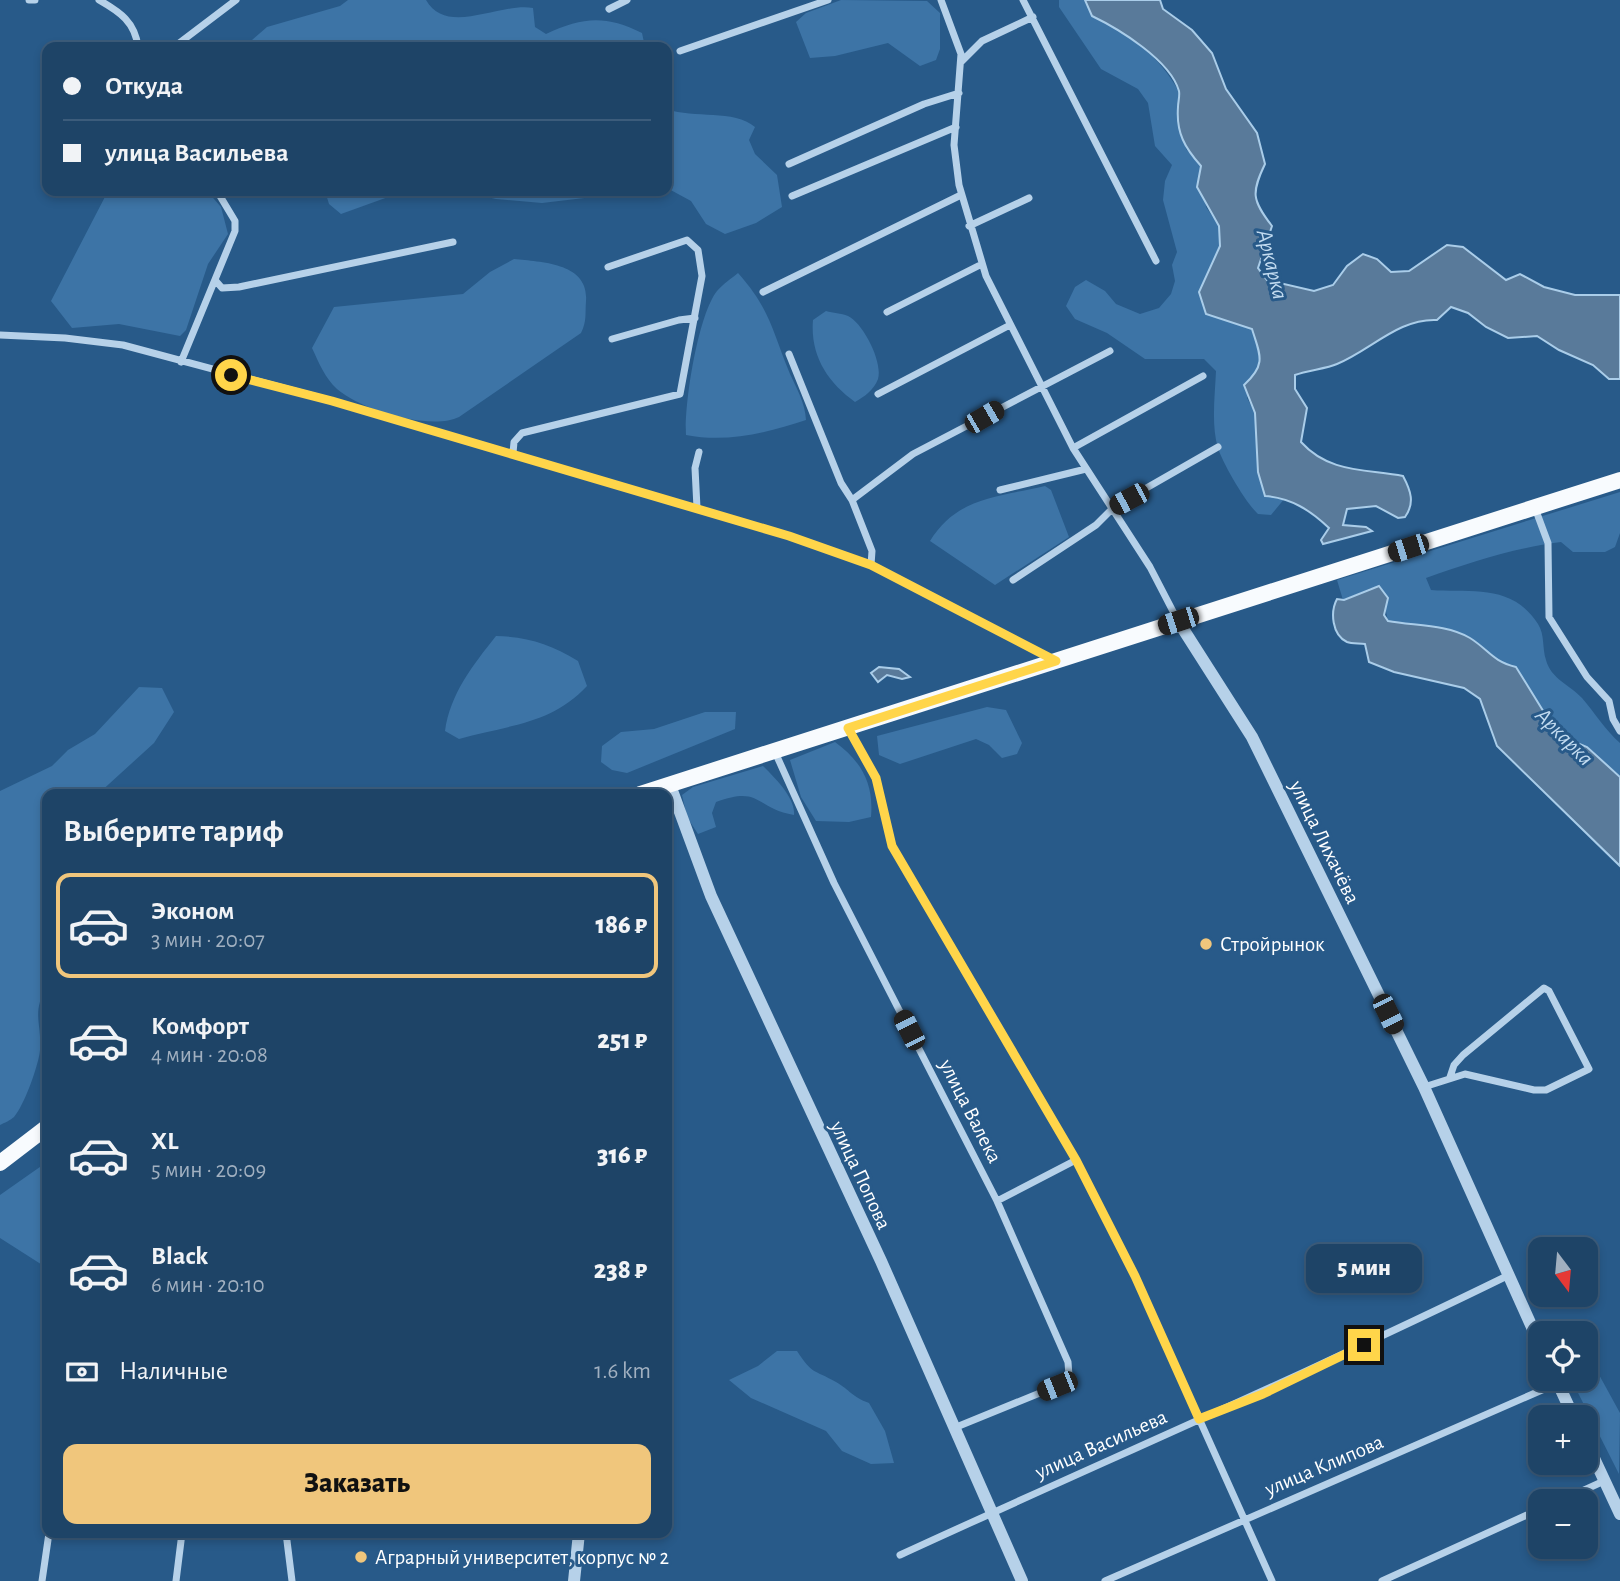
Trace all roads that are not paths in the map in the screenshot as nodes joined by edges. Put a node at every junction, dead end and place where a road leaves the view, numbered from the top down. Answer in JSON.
{"nodes":[{"id":1,"x":29,"y":0,"type":"edge"},
{"id":2,"x":35,"y":0,"type":"edge"},
{"id":3,"x":99,"y":0,"type":"edge"},
{"id":4,"x":236,"y":0,"type":"edge"},
{"id":5,"x":627,"y":0,"type":"edge"},
{"id":6,"x":828,"y":0,"type":"edge"},
{"id":7,"x":941,"y":0,"type":"edge"},
{"id":8,"x":1023,"y":0,"type":"edge"},
{"id":9,"x":609,"y":9,"type":"dead end"},
{"id":10,"x":1032,"y":17,"type":"junction"},
{"id":11,"x":137,"y":42,"type":"edge"},
{"id":12,"x":181,"y":42,"type":"edge"},
{"id":13,"x":680,"y":51,"type":"dead end"},
{"id":14,"x":961,"y":62,"type":"junction"},
{"id":15,"x":960,"y":93,"type":"junction"},
{"id":16,"x":956,"y":127,"type":"junction"},
{"id":17,"x":789,"y":164,"type":"dead end"},
{"id":18,"x":961,"y":194,"type":"junction"},
{"id":19,"x":220,"y":196,"type":"edge"},
{"id":20,"x":792,"y":196,"type":"dead end"},
{"id":21,"x":1029,"y":198,"type":"dead end"},
{"id":22,"x":969,"y":226,"type":"junction"},
{"id":23,"x":453,"y":243,"type":"dead end"},
{"id":24,"x":1156,"y":261,"type":"dead end"},
{"id":25,"x":982,"y":264,"type":"junction"},
{"id":26,"x":608,"y":268,"type":"dead end"},
{"id":27,"x":215,"y":280,"type":"junction"},
{"id":28,"x":763,"y":292,"type":"dead end"},
{"id":29,"x":887,"y":312,"type":"dead end"},
{"id":30,"x":695,"y":318,"type":"junction"},
{"id":31,"x":1010,"y":325,"type":"junction"},
{"id":32,"x":0,"y":335,"type":"edge"},
{"id":33,"x":612,"y":339,"type":"dead end"},
{"id":34,"x":1110,"y":351,"type":"dead end"},
{"id":35,"x":789,"y":354,"type":"dead end"},
{"id":36,"x":181,"y":362,"type":"junction"},
{"id":37,"x":1203,"y":376,"type":"dead end"},
{"id":38,"x":1042,"y":388,"type":"junction"},
{"id":39,"x":878,"y":394,"type":"dead end"},
{"id":40,"x":1218,"y":447,"type":"dead end"},
{"id":41,"x":1073,"y":448,"type":"junction"},
{"id":42,"x":699,"y":452,"type":"dead end"},
{"id":43,"x":513,"y":453,"type":"junction"},
{"id":44,"x":1086,"y":469,"type":"junction"},
{"id":45,"x":1620,"y":480,"type":"edge"},
{"id":46,"x":1000,"y":490,"type":"dead end"},
{"id":47,"x":852,"y":500,"type":"junction"},
{"id":48,"x":1535,"y":507,"type":"junction"},
{"id":49,"x":697,"y":508,"type":"junction"},
{"id":50,"x":1111,"y":512,"type":"junction"},
{"id":51,"x":871,"y":565,"type":"junction"},
{"id":52,"x":1013,"y":580,"type":"dead end"},
{"id":53,"x":1178,"y":621,"type":"junction"},
{"id":54,"x":1056,"y":661,"type":"junction"},
{"id":55,"x":1618,"y":697,"type":"dead end"},
{"id":56,"x":1609,"y":701,"type":"junction"},
{"id":57,"x":848,"y":728,"type":"junction"},
{"id":58,"x":1620,"y":731,"type":"edge"},
{"id":59,"x":775,"y":752,"type":"junction"},
{"id":60,"x":670,"y":785,"type":"junction"},
{"id":61,"x":657,"y":789,"type":"edge"},
{"id":62,"x":671,"y":789,"type":"edge"},
{"id":63,"x":672,"y":790,"type":"edge"},
{"id":64,"x":1450,"y":1077,"type":"junction"},
{"id":65,"x":1424,"y":1087,"type":"junction"},
{"id":66,"x":42,"y":1131,"type":"edge"},
{"id":67,"x":1076,"y":1160,"type":"junction"},
{"id":68,"x":0,"y":1163,"type":"edge"},
{"id":69,"x":997,"y":1202,"type":"junction"},
{"id":70,"x":1507,"y":1276,"type":"junction"},
{"id":71,"x":1529,"y":1321,"type":"edge"},
{"id":72,"x":1534,"y":1391,"type":"edge"},
{"id":73,"x":1199,"y":1419,"type":"junction"},
{"id":74,"x":953,"y":1428,"type":"junction"},
{"id":75,"x":1598,"y":1467,"type":"edge"},
{"id":76,"x":1604,"y":1480,"type":"junction"},
{"id":77,"x":1585,"y":1489,"type":"edge"},
{"id":78,"x":992,"y":1513,"type":"junction"},
{"id":79,"x":1620,"y":1514,"type":"edge"},
{"id":80,"x":1528,"y":1515,"type":"edge"},
{"id":81,"x":1245,"y":1518,"type":"junction"},
{"id":82,"x":48,"y":1538,"type":"edge"},
{"id":83,"x":182,"y":1538,"type":"edge"},
{"id":84,"x":287,"y":1538,"type":"edge"},
{"id":85,"x":578,"y":1538,"type":"edge"},
{"id":86,"x":900,"y":1555,"type":"dead end"},
{"id":87,"x":42,"y":1581,"type":"edge"},
{"id":88,"x":176,"y":1581,"type":"edge"},
{"id":89,"x":292,"y":1581,"type":"edge"},
{"id":90,"x":574,"y":1581,"type":"edge"},
{"id":91,"x":1022,"y":1581,"type":"edge"},
{"id":92,"x":1105,"y":1581,"type":"edge"},
{"id":93,"x":1272,"y":1581,"type":"edge"},
{"id":94,"x":1382,"y":1581,"type":"edge"}],
"edges":[{"from":1,"to":2,"type":"street"},
{"from":3,"to":11,"type":"street"},
{"from":4,"to":12,"type":"street"},
{"from":5,"to":9,"type":"street"},
{"from":6,"to":13,"type":"street"},
{"from":7,"to":14,"type":"street"},
{"from":8,"to":10,"type":"street"},
{"from":10,"to":14,"type":"street"},
{"from":10,"to":24,"type":"street"},
{"from":14,"to":15,"type":"street"},
{"from":15,"to":16,"type":"street"},
{"from":15,"to":17,"type":"street"},
{"from":16,"to":18,"type":"street"},
{"from":16,"to":20,"type":"street"},
{"from":18,"to":22,"type":"street"},
{"from":18,"to":28,"type":"street"},
{"from":19,"to":27,"type":"street"},
{"from":21,"to":22,"type":"street"},
{"from":22,"to":25,"type":"street"},
{"from":23,"to":27,"type":"street"},
{"from":25,"to":29,"type":"street"},
{"from":25,"to":31,"type":"street"},
{"from":26,"to":30,"type":"street"},
{"from":27,"to":36,"type":"street"},
{"from":30,"to":33,"type":"street"},
{"from":30,"to":43,"type":"street"},
{"from":31,"to":38,"type":"street"},
{"from":31,"to":39,"type":"street"},
{"from":32,"to":36,"type":"street"},
{"from":34,"to":38,"type":"street"},
{"from":35,"to":47,"type":"street"},
{"from":36,"to":43,"type":"street"},
{"from":37,"to":41,"type":"street"},
{"from":38,"to":41,"type":"street"},
{"from":38,"to":47,"type":"street"},
{"from":40,"to":50,"type":"street"},
{"from":41,"to":44,"type":"street"},
{"from":42,"to":49,"type":"street"},
{"from":43,"to":49,"type":"street"},
{"from":44,"to":46,"type":"street"},
{"from":44,"to":50,"type":"street"},
{"from":45,"to":48,"type":"main road"},
{"from":47,"to":51,"type":"street"},
{"from":48,"to":53,"type":"main road"},
{"from":48,"to":56,"type":"street"},
{"from":49,"to":51,"type":"street"},
{"from":50,"to":52,"type":"street"},
{"from":50,"to":53,"type":"street"},
{"from":51,"to":54,"type":"street"},
{"from":53,"to":54,"type":"main road"},
{"from":53,"to":65,"type":"street","name":"улица Лихачёва"},
{"from":54,"to":57,"type":"main road"},
{"from":55,"to":56,"type":"street"},
{"from":56,"to":58,"type":"street"},
{"from":57,"to":59,"type":"main road"},
{"from":57,"to":67,"type":"street"},
{"from":59,"to":60,"type":"main road"},
{"from":59,"to":69,"type":"street","name":"улица Валека"},
{"from":60,"to":61,"type":"main road"},
{"from":60,"to":62,"type":"street","name":"улица Попова"},
{"from":63,"to":74,"type":"street","name":"улица Попова"},
{"from":64,"to":64,"type":"street"},
{"from":64,"to":65,"type":"street"},
{"from":65,"to":70,"type":"street","name":"улица Лихачёва"},
{"from":66,"to":68,"type":"main road"},
{"from":67,"to":69,"type":"street"},
{"from":67,"to":73,"type":"street"},
{"from":69,"to":74,"type":"street","name":"улица Валека"},
{"from":70,"to":71,"type":"street","name":"улица Лихачёва"},
{"from":70,"to":73,"type":"street","name":"улица Васильева"},
{"from":72,"to":81,"type":"street","name":"улица Клипова"},
{"from":73,"to":78,"type":"street","name":"улица Васильева"},
{"from":73,"to":81,"type":"street"},
{"from":74,"to":78,"type":"street","name":"улица Попова"},
{"from":75,"to":76,"type":"street"},
{"from":76,"to":77,"type":"street"},
{"from":76,"to":79,"type":"street"},
{"from":78,"to":86,"type":"street","name":"улица Васильева"},
{"from":78,"to":91,"type":"street","name":"улица Попова"},
{"from":80,"to":94,"type":"street"},
{"from":81,"to":92,"type":"street","name":"улица Клипова"},
{"from":81,"to":93,"type":"street"},
{"from":82,"to":87,"type":"street"},
{"from":83,"to":88,"type":"street"},
{"from":84,"to":89,"type":"street"},
{"from":85,"to":90,"type":"street"}]}
